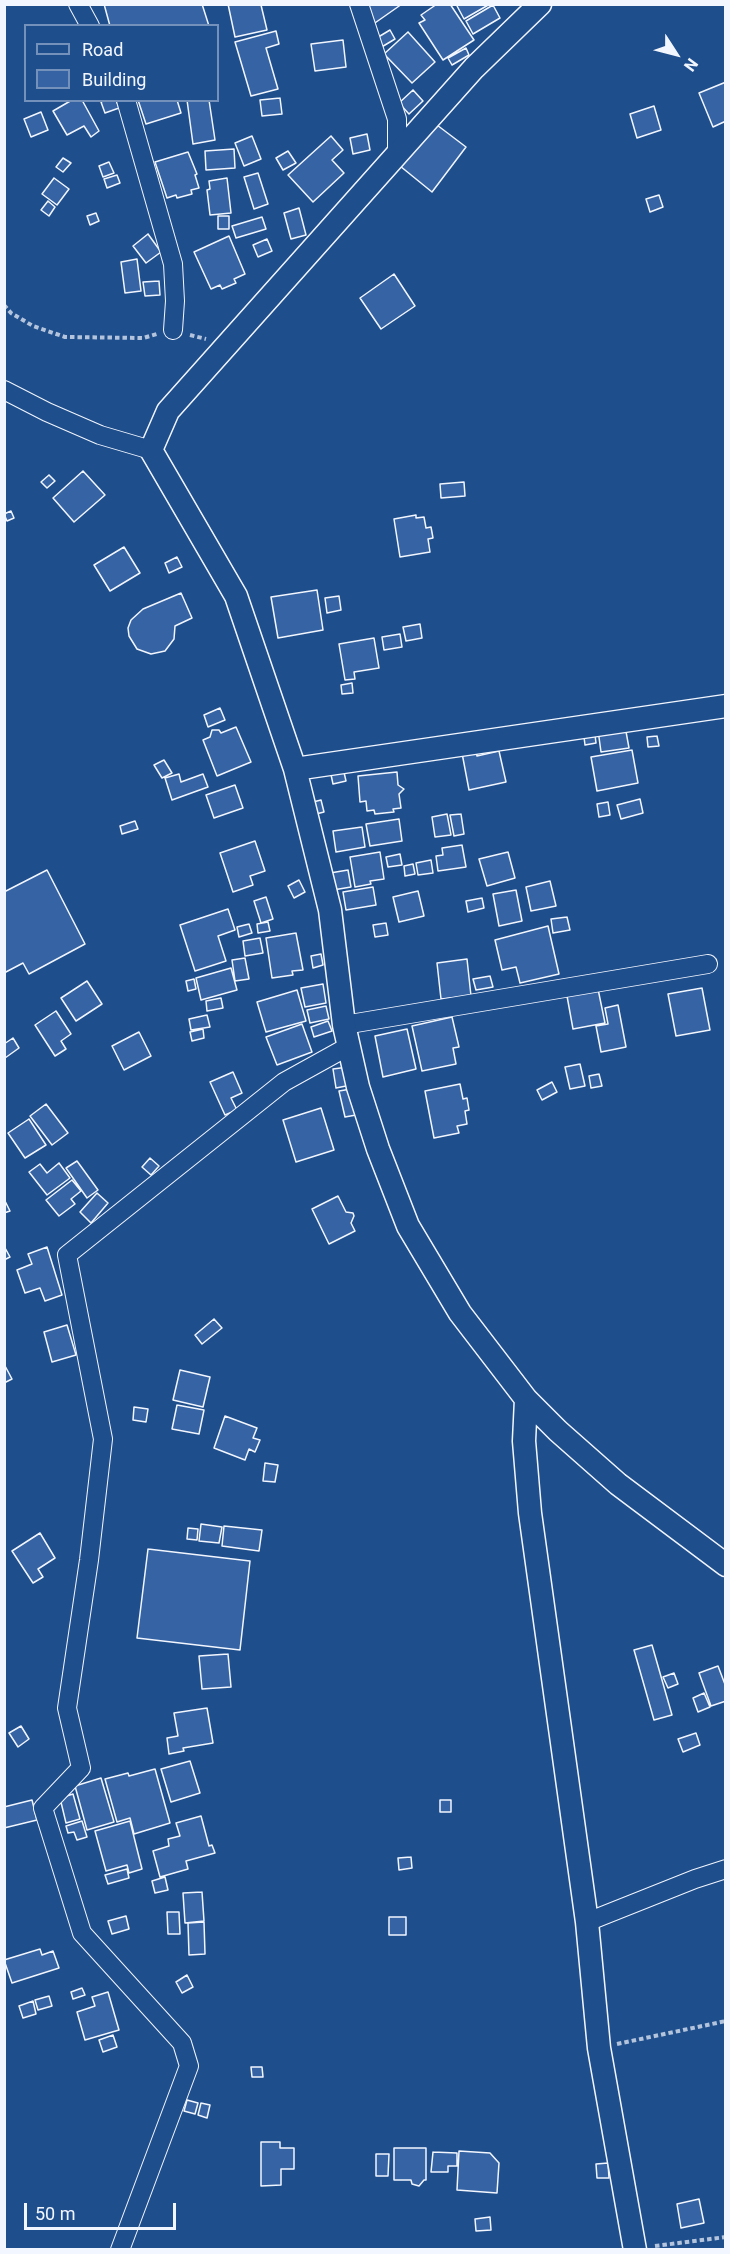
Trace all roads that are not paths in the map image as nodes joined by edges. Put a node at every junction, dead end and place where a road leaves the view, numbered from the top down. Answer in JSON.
{"nodes":[{"id":1,"x":78,"y":4,"type":"edge"},
{"id":2,"x":359,"y":4,"type":"edge"},
{"id":3,"x":540,"y":4,"type":"edge"},
{"id":4,"x":89,"y":24,"type":"edge"},
{"id":5,"x":127,"y":102,"type":"edge"},
{"id":6,"x":397,"y":156,"type":"junction"},
{"id":7,"x":173,"y":330,"type":"road end"},
{"id":8,"x":4,"y":390,"type":"edge"},
{"id":9,"x":151,"y":450,"type":"junction"},
{"id":10,"x":726,"y":706,"type":"edge"},
{"id":11,"x":295,"y":769,"type":"junction"},
{"id":12,"x":708,"y":964,"type":"dead end"},
{"id":13,"x":346,"y":1036,"type":"junction"},
{"id":14,"x":526,"y":1399,"type":"junction"},
{"id":15,"x":726,"y":1565,"type":"edge"},
{"id":16,"x":726,"y":1869,"type":"edge"},
{"id":17,"x":587,"y":1922,"type":"junction"},
{"id":18,"x":635,"y":2249,"type":"edge"},
{"id":19,"x":120,"y":2250,"type":"edge"}],
"edges":[{"from":1,"to":4,"type":"street"},
{"from":2,"to":6,"type":"street"},
{"from":3,"to":6,"type":"street"},
{"from":5,"to":7,"type":"street"},
{"from":6,"to":9,"type":"street"},
{"from":8,"to":9,"type":"street"},
{"from":9,"to":11,"type":"street"},
{"from":10,"to":11,"type":"street"},
{"from":11,"to":13,"type":"street"},
{"from":12,"to":13,"type":"street"},
{"from":13,"to":14,"type":"street"},
{"from":13,"to":19,"type":"street"},
{"from":14,"to":15,"type":"street"},
{"from":14,"to":17,"type":"street"},
{"from":16,"to":17,"type":"street"},
{"from":17,"to":18,"type":"street"}]}
